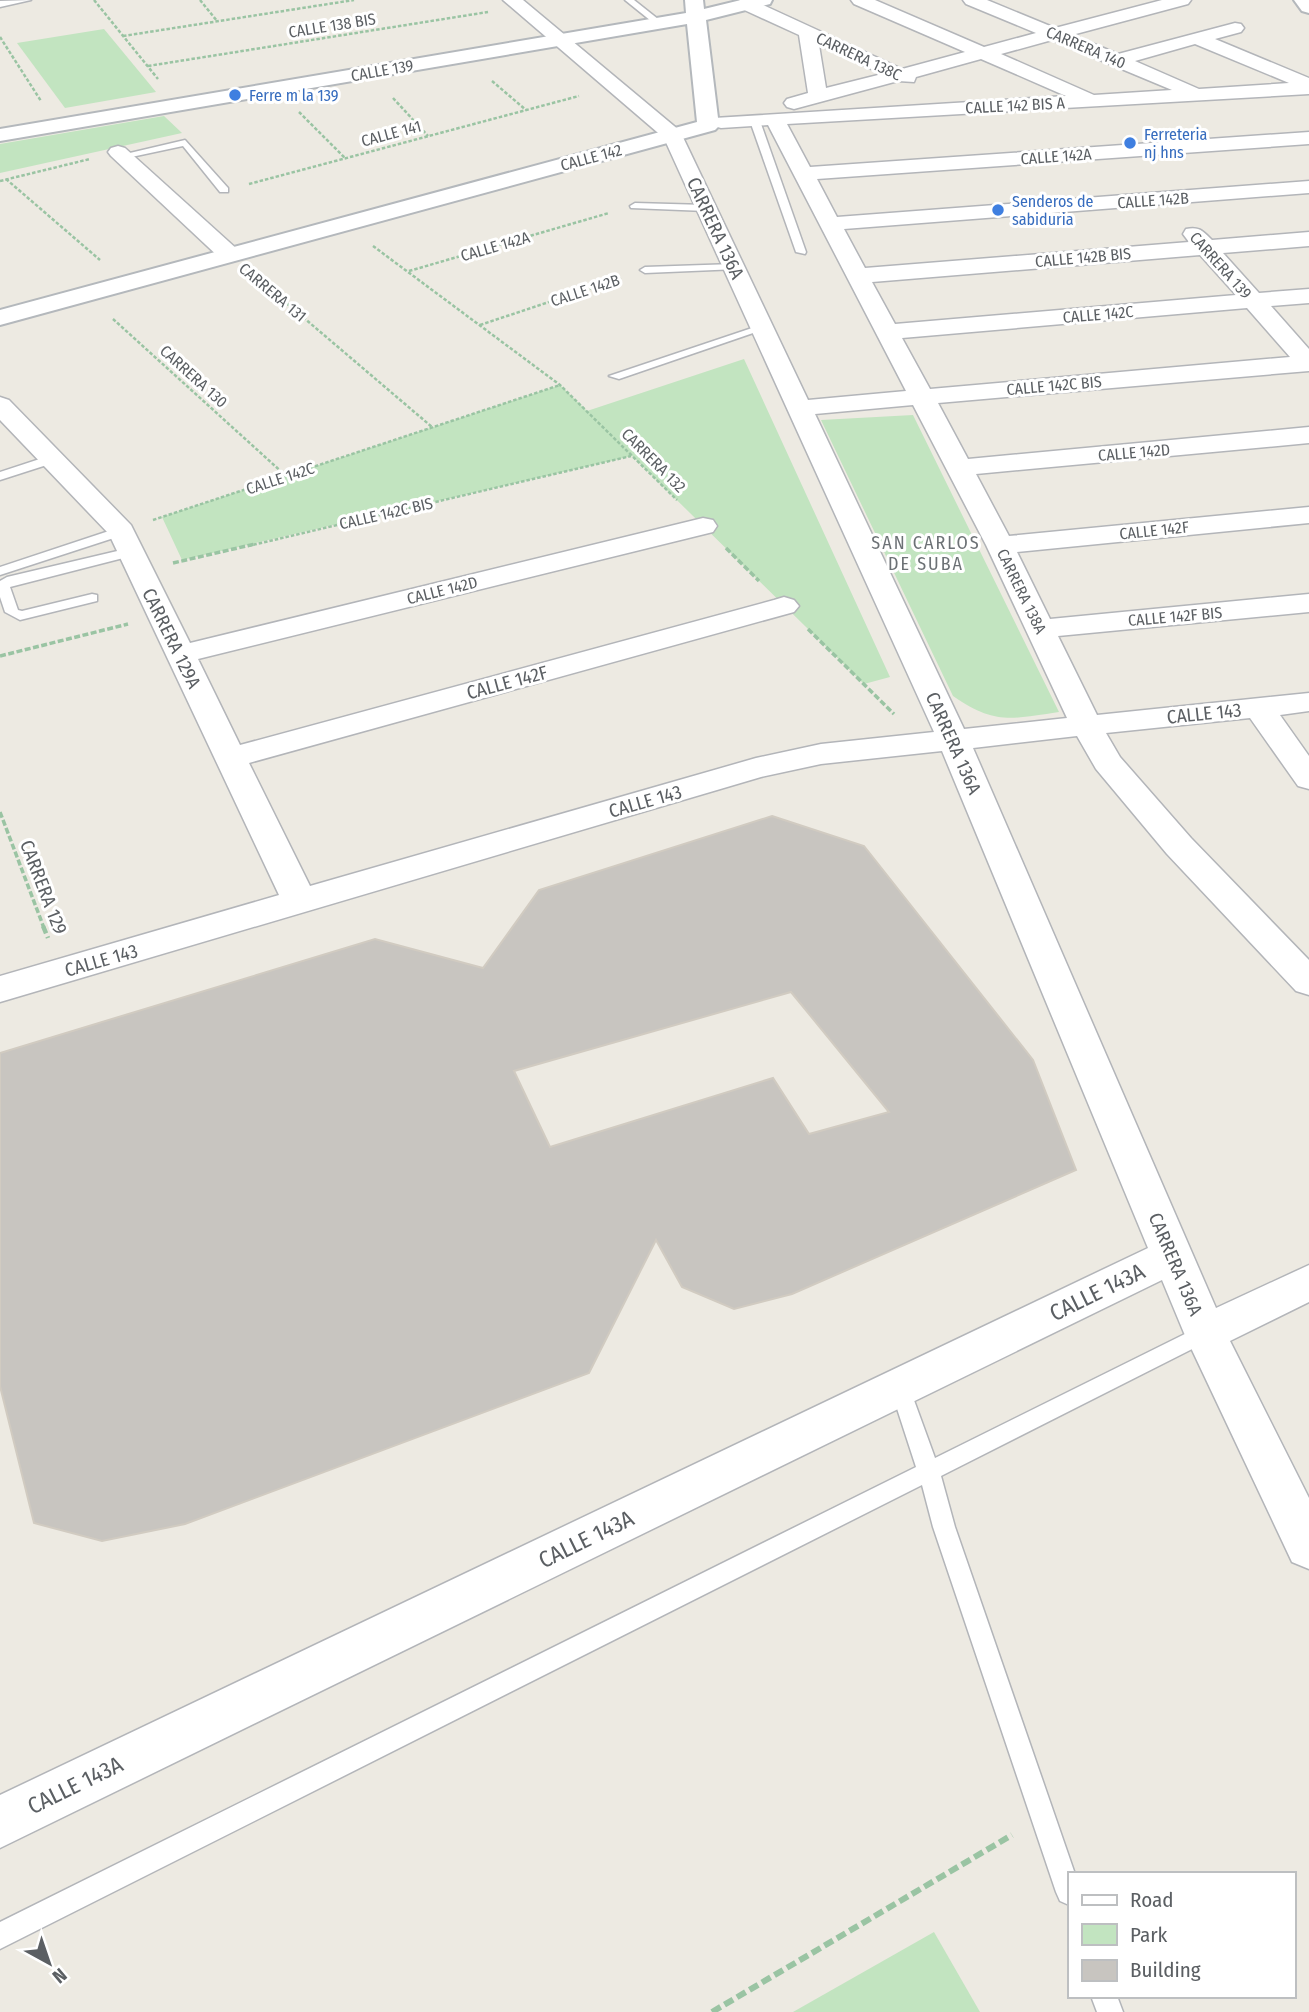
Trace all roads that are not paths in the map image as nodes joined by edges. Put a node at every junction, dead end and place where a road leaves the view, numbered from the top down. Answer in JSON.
{"nodes":[{"id":1,"x":27,"y":0,"type":"edge"},
{"id":2,"x":629,"y":0,"type":"edge"},
{"id":3,"x":860,"y":0,"type":"edge"},
{"id":4,"x":972,"y":0,"type":"edge"},
{"id":5,"x":1182,"y":0,"type":"edge"},
{"id":6,"x":1303,"y":0,"type":"edge"},
{"id":7,"x":754,"y":2,"type":"edge"},
{"id":8,"x":0,"y":4,"type":"edge"},
{"id":9,"x":516,"y":4,"type":"edge"},
{"id":10,"x":1098,"y":5,"type":"dead end"},
{"id":11,"x":1309,"y":7,"type":"edge"},
{"id":12,"x":694,"y":8,"type":"edge"},
{"id":13,"x":1123,"y":16,"type":"junction"},
{"id":14,"x":659,"y":23,"type":"junction"},
{"id":15,"x":1235,"y":27,"type":"dead end"},
{"id":16,"x":808,"y":33,"type":"junction"},
{"id":17,"x":1054,"y":34,"type":"junction"},
{"id":18,"x":1196,"y":38,"type":"junction"},
{"id":19,"x":559,"y":40,"type":"junction"},
{"id":20,"x":982,"y":53,"type":"junction"},
{"id":21,"x":1116,"y":60,"type":"junction"},
{"id":22,"x":900,"y":75,"type":"junction"},
{"id":23,"x":1309,"y":86,"type":"edge"},
{"id":24,"x":1199,"y":94,"type":"junction"},
{"id":25,"x":818,"y":96,"type":"junction"},
{"id":26,"x":971,"y":108,"type":"junction"},
{"id":27,"x":1092,"y":114,"type":"junction"},
{"id":28,"x":765,"y":120,"type":"junction"},
{"id":29,"x":715,"y":124,"type":"junction"},
{"id":30,"x":0,"y":135,"type":"edge"},
{"id":31,"x":673,"y":135,"type":"junction"},
{"id":32,"x":1309,"y":138,"type":"edge"},
{"id":33,"x":1120,"y":152,"type":"junction"},
{"id":34,"x":120,"y":154,"type":"joint"},
{"id":35,"x":803,"y":174,"type":"junction"},
{"id":36,"x":1309,"y":187,"type":"edge"},
{"id":37,"x":224,"y":190,"type":"road end"},
{"id":38,"x":1162,"y":199,"type":"junction"},
{"id":39,"x":635,"y":206,"type":"road end"},
{"id":40,"x":706,"y":208,"type":"junction"},
{"id":41,"x":829,"y":224,"type":"junction"},
{"id":42,"x":1309,"y":239,"type":"edge"},
{"id":43,"x":1205,"y":247,"type":"junction"},
{"id":44,"x":801,"y":252,"type":"dead end"},
{"id":45,"x":230,"y":255,"type":"junction"},
{"id":46,"x":734,"y":267,"type":"junction"},
{"id":47,"x":645,"y":270,"type":"road end"},
{"id":48,"x":857,"y":276,"type":"junction"},
{"id":49,"x":1309,"y":296,"type":"edge"},
{"id":50,"x":1253,"y":301,"type":"junction"},
{"id":51,"x":0,"y":318,"type":"edge"},
{"id":52,"x":762,"y":328,"type":"junction"},
{"id":53,"x":887,"y":332,"type":"junction"},
{"id":54,"x":1309,"y":363,"type":"edge"},
{"id":55,"x":615,"y":376,"type":"dead end"},
{"id":56,"x":921,"y":397,"type":"junction"},
{"id":57,"x":0,"y":405,"type":"edge"},
{"id":58,"x":799,"y":408,"type":"junction"},
{"id":59,"x":1309,"y":435,"type":"edge"},
{"id":60,"x":52,"y":459,"type":"junction"},
{"id":61,"x":959,"y":468,"type":"junction"},
{"id":62,"x":0,"y":476,"type":"edge"},
{"id":63,"x":1309,"y":515,"type":"edge"},
{"id":64,"x":703,"y":526,"type":"road end"},
{"id":65,"x":1000,"y":545,"type":"junction"},
{"id":66,"x":130,"y":551,"type":"junction"},
{"id":67,"x":0,"y":571,"type":"edge"},
{"id":68,"x":92,"y":598,"type":"dead end"},
{"id":69,"x":1309,"y":603,"type":"edge"},
{"id":70,"x":785,"y":606,"type":"road end"},
{"id":71,"x":1041,"y":629,"type":"junction"},
{"id":72,"x":181,"y":654,"type":"junction"},
{"id":73,"x":1309,"y":702,"type":"edge"},
{"id":74,"x":1259,"y":708,"type":"junction"},
{"id":75,"x":1086,"y":725,"type":"junction"},
{"id":76,"x":938,"y":740,"type":"junction"},
{"id":77,"x":230,"y":758,"type":"junction"},
{"id":78,"x":1309,"y":779,"type":"edge"},
{"id":79,"x":300,"y":902,"type":"junction"},
{"id":80,"x":1309,"y":982,"type":"edge"},
{"id":81,"x":0,"y":989,"type":"edge"},
{"id":82,"x":1172,"y":1256,"type":"junction"},
{"id":83,"x":1309,"y":1282,"type":"edge"},
{"id":84,"x":1205,"y":1333,"type":"junction"},
{"id":85,"x":900,"y":1387,"type":"junction"},
{"id":86,"x":929,"y":1472,"type":"junction"},
{"id":87,"x":1309,"y":1547,"type":"edge"},
{"id":88,"x":0,"y":1822,"type":"edge"},
{"id":89,"x":1068,"y":1889,"type":"edge"},
{"id":90,"x":0,"y":1936,"type":"edge"}],
"edges":[{"from":1,"to":8,"type":"lane"},
{"from":2,"to":14,"type":"lane"},
{"from":3,"to":20,"type":"street","name":"CARRERA 139"},
{"from":4,"to":17,"type":"street","name":"CARRERA 140"},
{"from":5,"to":13,"type":"street","name":"CALLE 142"},
{"from":6,"to":11,"type":"street"},
{"from":7,"to":12,"type":"street","name":"CALLE 139"},
{"from":7,"to":16,"type":"street","name":"CARRERA 138C"},
{"from":9,"to":19,"type":"street","name":"CARRERA 136A"},
{"from":10,"to":13,"type":"street"},
{"from":12,"to":14,"type":"street","name":"CALLE 139"},
{"from":12,"to":29,"type":"street"},
{"from":13,"to":17,"type":"street","name":"CALLE 142"},
{"from":14,"to":19,"type":"street","name":"CALLE 139"},
{"from":15,"to":18,"type":"street"},
{"from":16,"to":22,"type":"street","name":"CARRERA 138C"},
{"from":16,"to":25,"type":"street"},
{"from":17,"to":20,"type":"street","name":"CALLE 142"},
{"from":17,"to":21,"type":"street","name":"CARRERA 140"},
{"from":18,"to":21,"type":"street"},
{"from":18,"to":23,"type":"street"},
{"from":19,"to":30,"type":"street","name":"CALLE 139"},
{"from":19,"to":31,"type":"street","name":"CARRERA 136A"},
{"from":20,"to":22,"type":"street","name":"CALLE 142"},
{"from":20,"to":27,"type":"street","name":"CARRERA 139"},
{"from":21,"to":24,"type":"street","name":"CARRERA 140"},
{"from":22,"to":25,"type":"street","name":"CALLE 142"},
{"from":22,"to":26,"type":"street","name":"CARRERA 138C"},
{"from":23,"to":24,"type":"street","name":"CALLE 142 BIS A"},
{"from":24,"to":27,"type":"street","name":"CALLE 142 BIS A"},
{"from":25,"to":29,"type":"street","name":"CALLE 142"},
{"from":26,"to":27,"type":"street","name":"CALLE 142 BIS A"},
{"from":26,"to":28,"type":"street","name":"CALLE 142 BIS A"},
{"from":27,"to":33,"type":"street","name":"CARRERA 139"},
{"from":28,"to":29,"type":"street","name":"CALLE 142 BIS A"},
{"from":28,"to":35,"type":"street","name":"CARRERA 138A"},
{"from":28,"to":44,"type":"lane"},
{"from":29,"to":31,"type":"street","name":"CALLE 142"},
{"from":31,"to":40,"type":"street","name":"CARRERA 136A"},
{"from":31,"to":45,"type":"street","name":"CALLE 142"},
{"from":32,"to":33,"type":"street","name":"CALLE 142A"},
{"from":33,"to":35,"type":"street","name":"CALLE 142A"},
{"from":33,"to":38,"type":"street","name":"CARRERA 139"},
{"from":34,"to":37,"type":"lane"},
{"from":34,"to":45,"type":"street","name":"CARRERA 131"},
{"from":35,"to":41,"type":"street","name":"CARRERA 138A"},
{"from":36,"to":38,"type":"street","name":"CALLE 142B"},
{"from":38,"to":41,"type":"street","name":"CALLE 142B"},
{"from":38,"to":43,"type":"street","name":"CARRERA 139"},
{"from":39,"to":40,"type":"lane"},
{"from":40,"to":46,"type":"street","name":"CARRERA 136A"},
{"from":41,"to":48,"type":"street","name":"CARRERA 138A"},
{"from":42,"to":43,"type":"street","name":"CALLE 142B BIS"},
{"from":43,"to":48,"type":"street","name":"CALLE 142B BIS"},
{"from":43,"to":50,"type":"street","name":"CARRERA 139"},
{"from":45,"to":51,"type":"street","name":"CALLE 142"},
{"from":46,"to":47,"type":"lane","name":"CALLE 142B"},
{"from":46,"to":52,"type":"street","name":"CARRERA 136A"},
{"from":48,"to":53,"type":"street","name":"CARRERA 138A"},
{"from":49,"to":50,"type":"street","name":"CALLE 142C"},
{"from":50,"to":53,"type":"street","name":"CALLE 142C"},
{"from":50,"to":54,"type":"street","name":"CARRERA 139"},
{"from":52,"to":55,"type":"lane"},
{"from":52,"to":58,"type":"street","name":"CARRERA 136A"},
{"from":53,"to":56,"type":"street","name":"CARRERA 138A"},
{"from":54,"to":56,"type":"street","name":"CALLE 142C BIS"},
{"from":56,"to":58,"type":"street","name":"CALLE 142C BIS"},
{"from":56,"to":61,"type":"street","name":"CARRERA 138A"},
{"from":57,"to":60,"type":"street","name":"CARRERA 129A"},
{"from":58,"to":76,"type":"street","name":"CARRERA 136A"},
{"from":59,"to":61,"type":"street","name":"CALLE 142D"},
{"from":60,"to":62,"type":"lane"},
{"from":60,"to":66,"type":"street","name":"CARRERA 129A"},
{"from":61,"to":65,"type":"street","name":"CARRERA 138A"},
{"from":63,"to":65,"type":"street","name":"CALLE 142F"},
{"from":64,"to":72,"type":"street","name":"CALLE 142D"},
{"from":65,"to":71,"type":"street","name":"CARRERA 138A"},
{"from":66,"to":67,"type":"lane"},
{"from":66,"to":68,"type":"lane"},
{"from":66,"to":72,"type":"street","name":"CARRERA 129A"},
{"from":69,"to":71,"type":"street","name":"CALLE 142F BIS"},
{"from":70,"to":77,"type":"street","name":"CALLE 142F"},
{"from":71,"to":75,"type":"street","name":"CARRERA 138A"},
{"from":72,"to":77,"type":"street","name":"CARRERA 129A"},
{"from":73,"to":74,"type":"street","name":"CALLE 143"},
{"from":74,"to":75,"type":"street","name":"CALLE 143"},
{"from":74,"to":78,"type":"street"},
{"from":75,"to":76,"type":"street","name":"CALLE 143"},
{"from":75,"to":80,"type":"street","name":"CARRERA 138A"},
{"from":76,"to":79,"type":"street","name":"CALLE 143"},
{"from":76,"to":82,"type":"street","name":"CARRERA 136A"},
{"from":77,"to":79,"type":"street","name":"CARRERA 129A"},
{"from":79,"to":81,"type":"street","name":"CALLE 143"},
{"from":82,"to":84,"type":"street","name":"CARRERA 136A"},
{"from":82,"to":85,"type":"street","name":"CALLE 143A"},
{"from":83,"to":84,"type":"street"},
{"from":84,"to":86,"type":"lane"},
{"from":84,"to":87,"type":"street","name":"CARRERA 136A"},
{"from":85,"to":86,"type":"lane"},
{"from":85,"to":88,"type":"street","name":"CALLE 143A"},
{"from":86,"to":89,"type":"lane"},
{"from":86,"to":90,"type":"lane"}]}
